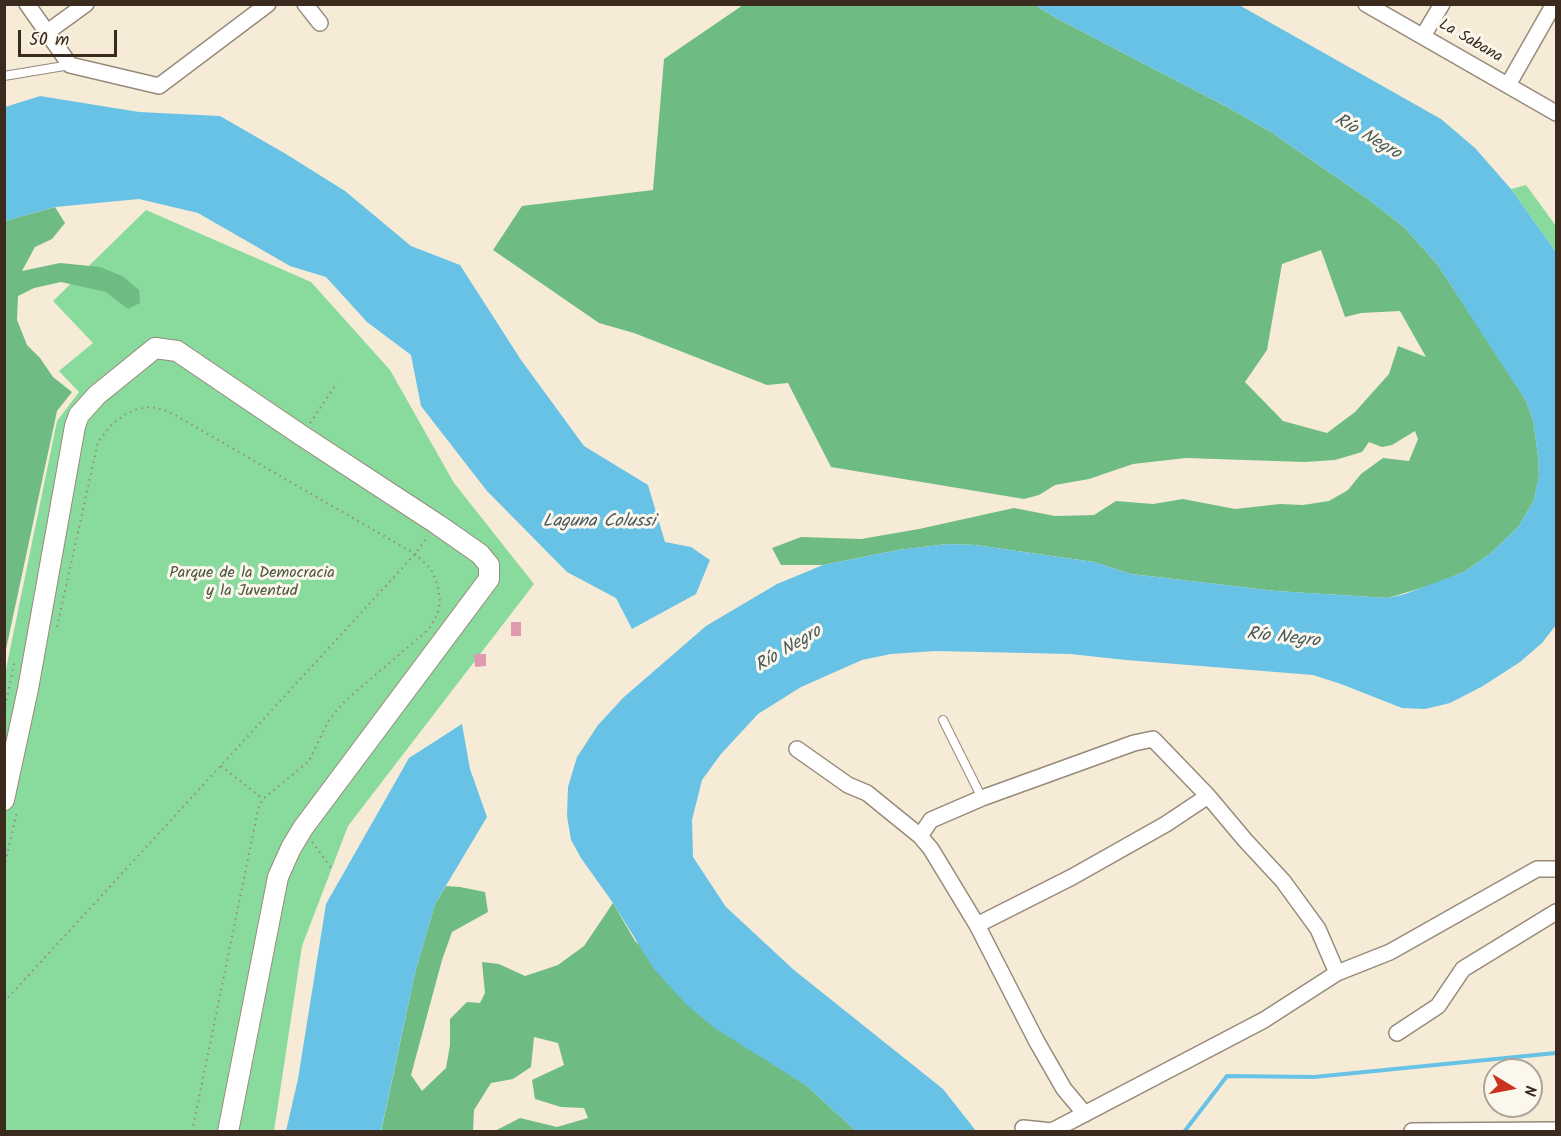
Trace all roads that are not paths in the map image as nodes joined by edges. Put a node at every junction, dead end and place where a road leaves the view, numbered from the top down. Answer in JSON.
{"nodes":[{"id":1,"x":27,"y":4,"type":"edge"},
{"id":2,"x":86,"y":4,"type":"edge"},
{"id":3,"x":268,"y":4,"type":"edge"},
{"id":4,"x":305,"y":4,"type":"edge"},
{"id":5,"x":1366,"y":4,"type":"edge"},
{"id":6,"x":1442,"y":4,"type":"edge"},
{"id":7,"x":1554,"y":4,"type":"edge"},
{"id":8,"x":320,"y":23,"type":"dead end"},
{"id":9,"x":46,"y":33,"type":"junction"},
{"id":10,"x":1424,"y":36,"type":"junction"},
{"id":11,"x":70,"y":64,"type":"junction"},
{"id":12,"x":4,"y":75,"type":"edge"},
{"id":13,"x":1508,"y":85,"type":"junction"},
{"id":14,"x":1557,"y":113,"type":"edge"},
{"id":15,"x":943,"y":720,"type":"dead end"},
{"id":16,"x":797,"y":749,"type":"dead end"},
{"id":17,"x":1208,"y":796,"type":"junction"},
{"id":18,"x":982,"y":798,"type":"junction"},
{"id":19,"x":11,"y":805,"type":"edge"},
{"id":20,"x":920,"y":836,"type":"junction"},
{"id":21,"x":1557,"y":869,"type":"edge"},
{"id":22,"x":1557,"y":912,"type":"edge"},
{"id":23,"x":977,"y":925,"type":"junction"},
{"id":24,"x":1338,"y":973,"type":"junction"},
{"id":25,"x":1397,"y":1033,"type":"dead end"},
{"id":26,"x":1085,"y":1114,"type":"junction"},
{"id":27,"x":1023,"y":1128,"type":"dead end"},
{"id":28,"x":1557,"y":1130,"type":"edge"},
{"id":29,"x":228,"y":1131,"type":"edge"},
{"id":30,"x":1410,"y":1131,"type":"edge"}],
"edges":[{"from":1,"to":9,"type":"street"},
{"from":2,"to":9,"type":"street"},
{"from":3,"to":11,"type":"street"},
{"from":4,"to":8,"type":"street"},
{"from":5,"to":10,"type":"street","name":"La Sabana"},
{"from":6,"to":10,"type":"street"},
{"from":7,"to":13,"type":"street"},
{"from":9,"to":11,"type":"street"},
{"from":10,"to":13,"type":"street","name":"La Sabana"},
{"from":11,"to":12,"type":"lane"},
{"from":13,"to":14,"type":"street","name":"La Sabana"},
{"from":15,"to":18,"type":"lane"},
{"from":16,"to":20,"type":"street"},
{"from":17,"to":18,"type":"street"},
{"from":17,"to":23,"type":"street"},
{"from":17,"to":24,"type":"street"},
{"from":18,"to":20,"type":"street"},
{"from":19,"to":29,"type":"street"},
{"from":20,"to":23,"type":"street"},
{"from":21,"to":24,"type":"street"},
{"from":22,"to":25,"type":"street"},
{"from":23,"to":26,"type":"street"},
{"from":24,"to":26,"type":"street"},
{"from":26,"to":27,"type":"street"},
{"from":28,"to":30,"type":"street"}]}
